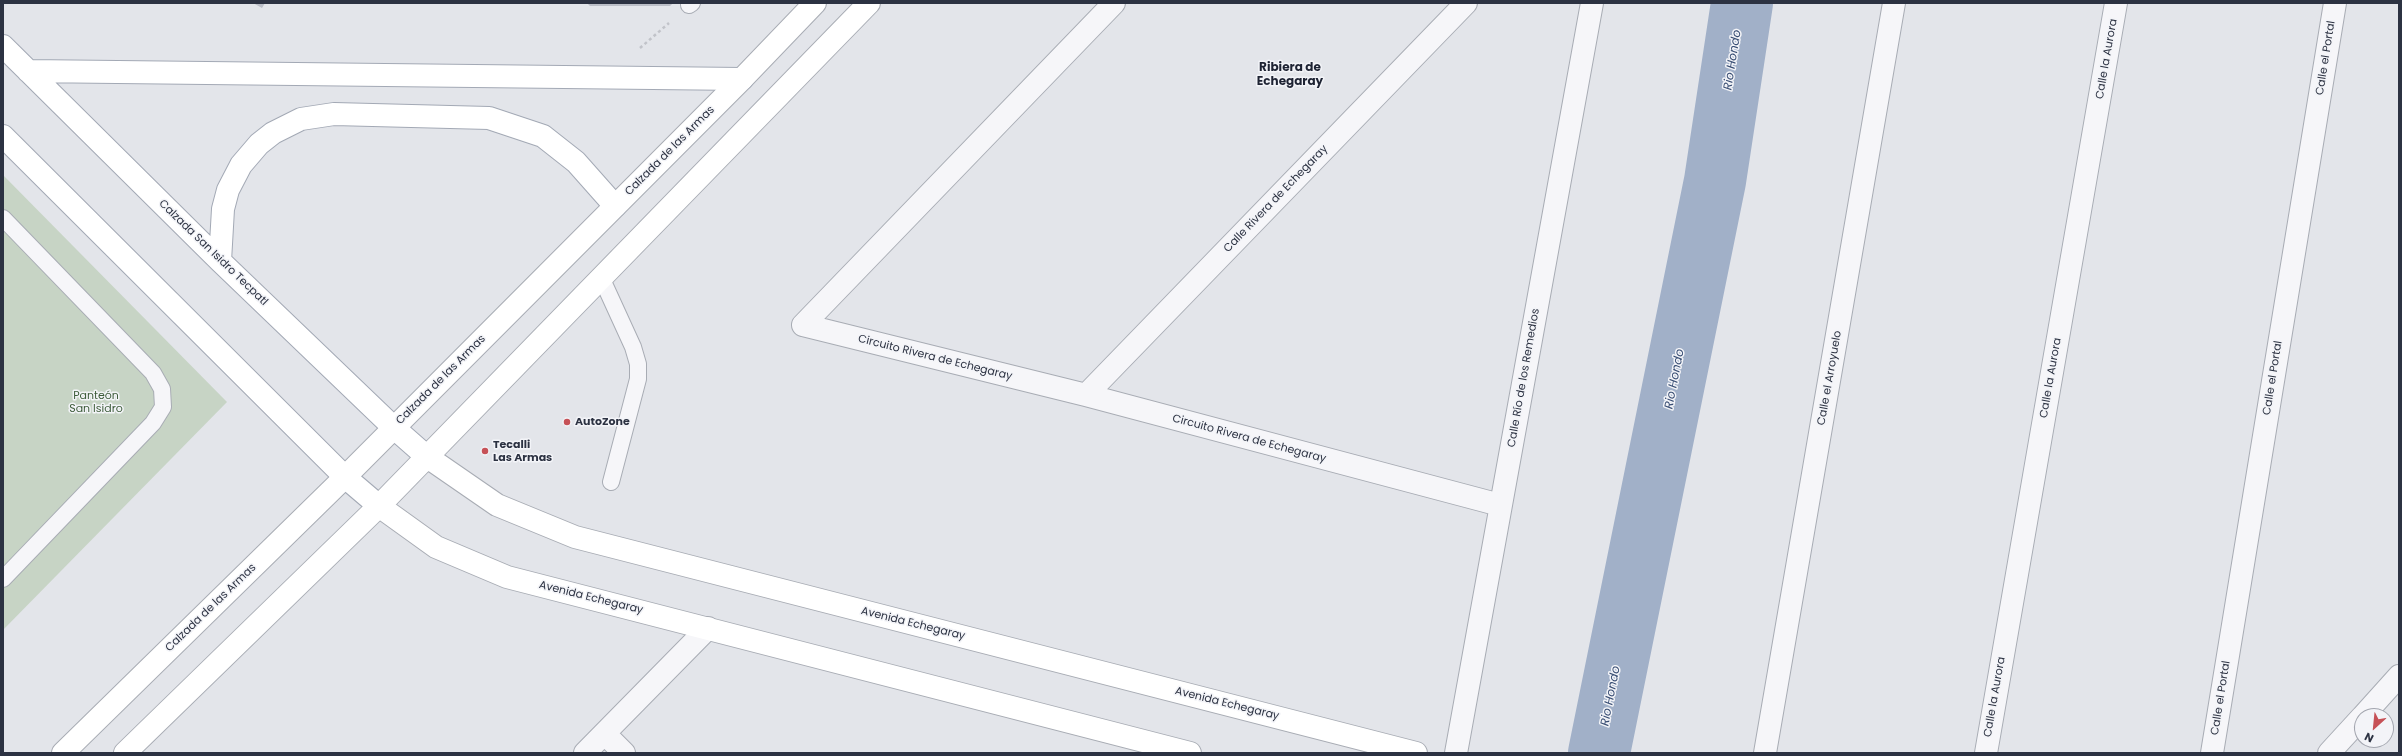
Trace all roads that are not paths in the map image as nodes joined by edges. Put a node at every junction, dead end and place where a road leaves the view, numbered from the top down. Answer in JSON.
{"nodes":[{"id":1,"x":815,"y":3,"type":"edge"},
{"id":2,"x":868,"y":3,"type":"edge"},
{"id":3,"x":1114,"y":3,"type":"edge"},
{"id":4,"x":1466,"y":3,"type":"edge"},
{"id":5,"x":1592,"y":3,"type":"edge"},
{"id":6,"x":1894,"y":3,"type":"edge"},
{"id":7,"x":2116,"y":3,"type":"edge"},
{"id":8,"x":2335,"y":3,"type":"edge"},
{"id":9,"x":3,"y":46,"type":"edge"},
{"id":10,"x":28,"y":70,"type":"junction"},
{"id":11,"x":742,"y":80,"type":"junction"},
{"id":12,"x":3,"y":136,"type":"edge"},
{"id":13,"x":615,"y":206,"type":"junction"},
{"id":14,"x":3,"y":218,"type":"edge"},
{"id":15,"x":220,"y":261,"type":"junction"},
{"id":16,"x":601,"y":277,"type":"junction"},
{"id":17,"x":1086,"y":395,"type":"junction"},
{"id":18,"x":393,"y":427,"type":"junction"},
{"id":19,"x":426,"y":456,"type":"junction"},
{"id":20,"x":344,"y":477,"type":"junction"},
{"id":21,"x":611,"y":482,"type":"dead end"},
{"id":22,"x":379,"y":506,"type":"junction"},
{"id":23,"x":1500,"y":506,"type":"junction"},
{"id":24,"x":3,"y":579,"type":"edge"},
{"id":25,"x":708,"y":628,"type":"junction"},
{"id":26,"x":2399,"y":676,"type":"edge"},
{"id":27,"x":2369,"y":708,"type":"edge"},
{"id":28,"x":2354,"y":725,"type":"edge"},
{"id":29,"x":605,"y":734,"type":"junction"},
{"id":30,"x":63,"y":753,"type":"edge"},
{"id":31,"x":125,"y":753,"type":"edge"},
{"id":32,"x":585,"y":753,"type":"edge"},
{"id":33,"x":624,"y":753,"type":"edge"},
{"id":34,"x":1190,"y":753,"type":"edge"},
{"id":35,"x":1416,"y":753,"type":"edge"},
{"id":36,"x":1456,"y":753,"type":"edge"},
{"id":37,"x":1765,"y":753,"type":"edge"},
{"id":38,"x":1986,"y":753,"type":"edge"},
{"id":39,"x":2212,"y":753,"type":"edge"},
{"id":40,"x":2329,"y":753,"type":"edge"}],
"edges":[{"from":1,"to":11,"type":"main road","name":"Calzada de las Armas"},
{"from":2,"to":16,"type":"main road"},
{"from":3,"to":17,"type":"street","name":"Circuito Rivera de Echegaray"},
{"from":4,"to":17,"type":"street","name":"Calle Rivera de Echegaray"},
{"from":5,"to":23,"type":"street","name":"Calle Río de los Remedios"},
{"from":6,"to":37,"type":"street","name":"Calle el Arroyuelo"},
{"from":7,"to":38,"type":"street","name":"Calle la Aurora"},
{"from":8,"to":39,"type":"street","name":"Calle el Portal"},
{"from":9,"to":10,"type":"main road","name":"Calzada San Isidro Tecpatl"},
{"from":10,"to":11,"type":"main road"},
{"from":10,"to":15,"type":"main road","name":"Calzada San Isidro Tecpatl"},
{"from":11,"to":13,"type":"main road","name":"Calzada de las Armas"},
{"from":12,"to":20,"type":"main road"},
{"from":13,"to":15,"type":"main road"},
{"from":13,"to":18,"type":"main road","name":"Calzada de las Armas"},
{"from":14,"to":24,"type":"lane"},
{"from":15,"to":18,"type":"main road","name":"Calzada San Isidro Tecpatl"},
{"from":16,"to":19,"type":"main road"},
{"from":16,"to":21,"type":"lane"},
{"from":17,"to":23,"type":"street","name":"Circuito Rivera de Echegaray"},
{"from":18,"to":19,"type":"main road","name":"Calzada San Isidro Tecpatl"},
{"from":18,"to":20,"type":"main road","name":"Calzada de las Armas"},
{"from":19,"to":22,"type":"main road"},
{"from":19,"to":35,"type":"main road","name":"Avenida Echegaray"},
{"from":20,"to":22,"type":"main road"},
{"from":20,"to":30,"type":"main road","name":"Calzada de las Armas"},
{"from":22,"to":25,"type":"main road","name":"Avenida Echegaray"},
{"from":22,"to":31,"type":"main road"},
{"from":23,"to":36,"type":"street","name":"Calle Río de los Remedios"},
{"from":25,"to":29,"type":"street"},
{"from":25,"to":34,"type":"main road","name":"Avenida Echegaray"},
{"from":26,"to":27,"type":"street"},
{"from":28,"to":40,"type":"street"},
{"from":29,"to":32,"type":"street"},
{"from":29,"to":33,"type":"street"}]}
